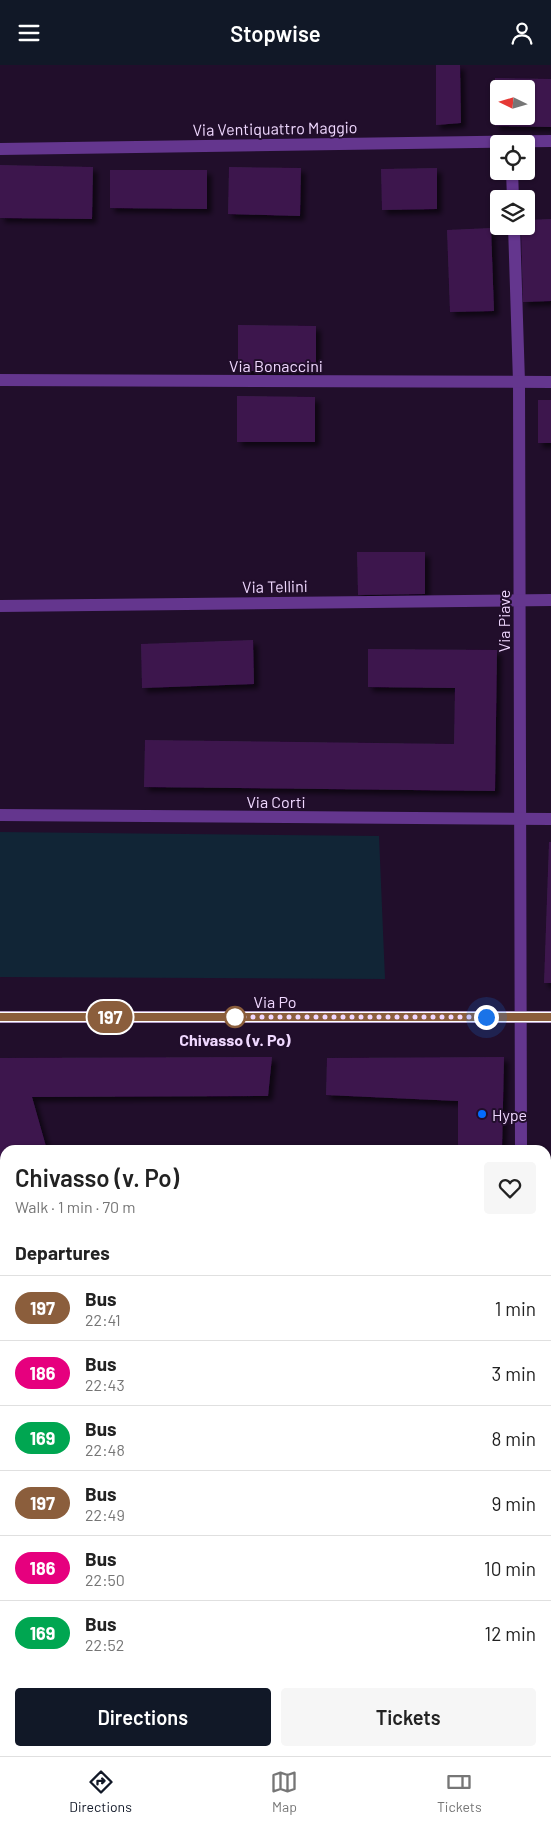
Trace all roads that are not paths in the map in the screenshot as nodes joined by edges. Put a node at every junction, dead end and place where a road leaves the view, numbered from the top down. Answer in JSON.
{"nodes":[{"id":1,"x":535,"y":141,"type":"edge"},
{"id":2,"x":551,"y":141,"type":"edge"},
{"id":3,"x":490,"y":142,"type":"edge"},
{"id":4,"x":0,"y":149,"type":"edge"},
{"id":5,"x":514,"y":235,"type":"edge"},
{"id":6,"x":0,"y":380,"type":"edge"},
{"id":7,"x":519,"y":382,"type":"junction"},
{"id":8,"x":551,"y":383,"type":"edge"},
{"id":9,"x":520,"y":600,"type":"junction"},
{"id":10,"x":551,"y":600,"type":"edge"},
{"id":11,"x":0,"y":606,"type":"edge"},
{"id":12,"x":0,"y":815,"type":"edge"},
{"id":13,"x":520,"y":819,"type":"junction"},
{"id":14,"x":551,"y":819,"type":"edge"},
{"id":15,"x":0,"y":1017,"type":"edge"},
{"id":16,"x":520,"y":1017,"type":"junction"},
{"id":17,"x":551,"y":1017,"type":"edge"},
{"id":18,"x":522,"y":1145,"type":"edge"}],
"edges":[{"from":1,"to":2,"type":"street","name":"Via Ventiquattro Maggio"},
{"from":3,"to":4,"type":"street","name":"Via Ventiquattro Maggio"},
{"from":5,"to":7,"type":"street","name":"Via Piave"},
{"from":6,"to":7,"type":"street","name":"Via Bonaccini"},
{"from":7,"to":8,"type":"street","name":"Via Bonaccini"},
{"from":7,"to":9,"type":"street","name":"Via Piave"},
{"from":9,"to":10,"type":"street","name":"Via Tellini"},
{"from":9,"to":11,"type":"street","name":"Via Tellini"},
{"from":9,"to":13,"type":"street","name":"Via Piave"},
{"from":12,"to":13,"type":"street","name":"Via Corti"},
{"from":13,"to":14,"type":"street","name":"Via Corti"},
{"from":13,"to":16,"type":"street","name":"Via Piave"},
{"from":15,"to":16,"type":"street","name":"Via Po"},
{"from":16,"to":17,"type":"street","name":"Via Po"},
{"from":16,"to":18,"type":"street","name":"Via Piave"}]}
